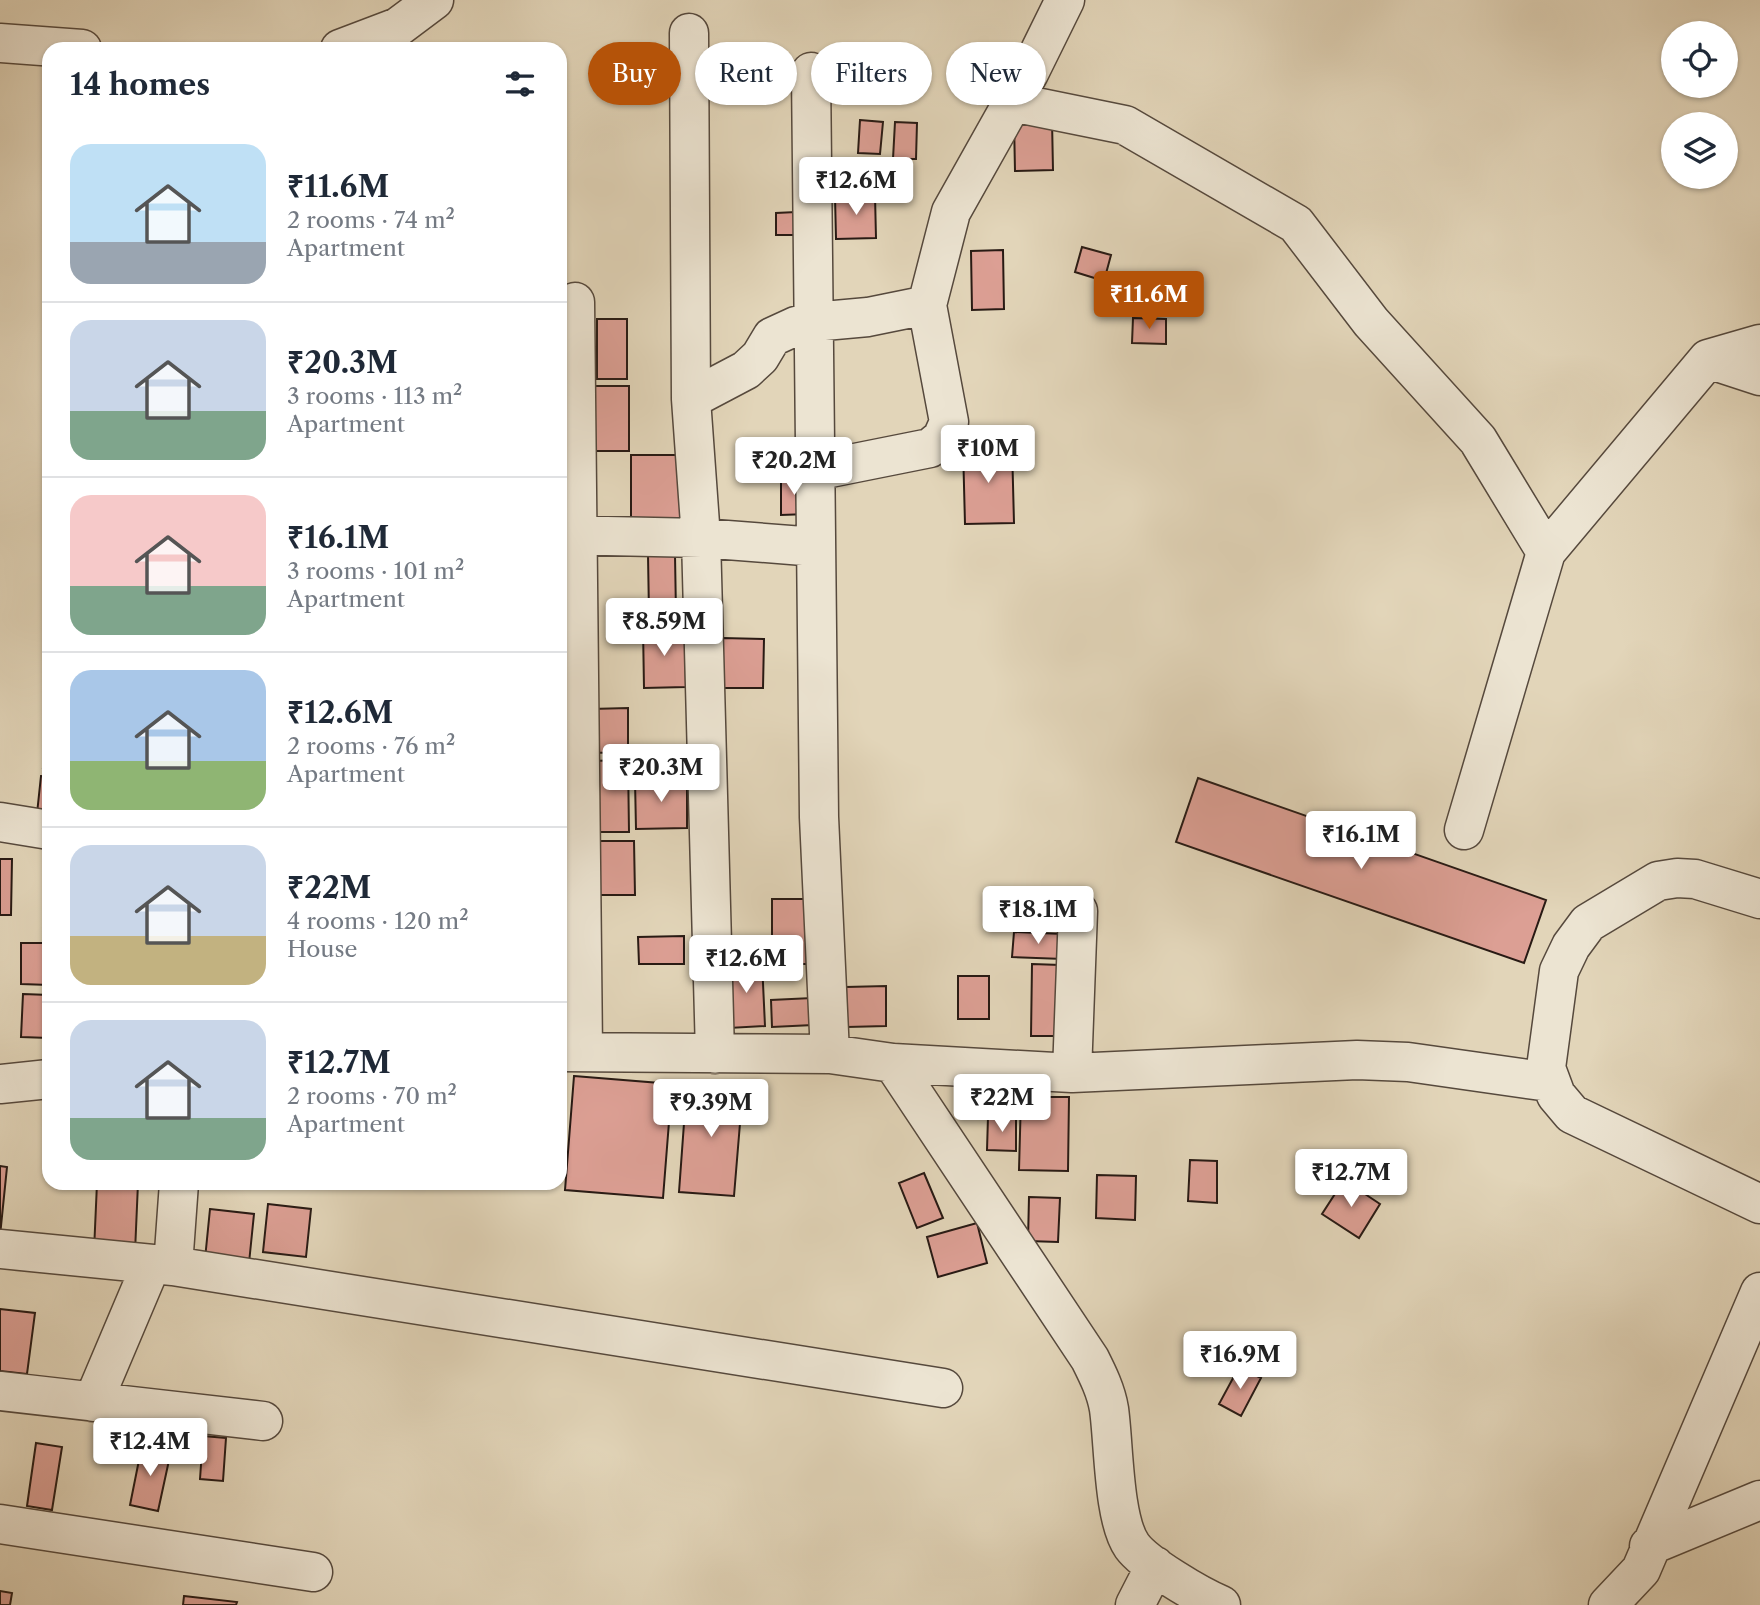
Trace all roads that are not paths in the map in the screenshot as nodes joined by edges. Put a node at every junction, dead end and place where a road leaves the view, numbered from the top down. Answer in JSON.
{"nodes":[{"id":1,"x":434,"y":0,"type":"edge"},
{"id":2,"x":1065,"y":0,"type":"edge"},
{"id":3,"x":689,"y":33,"type":"dead end"},
{"id":4,"x":359,"y":42,"type":"edge"},
{"id":5,"x":1044,"y":42,"type":"edge"},
{"id":6,"x":0,"y":43,"type":"edge"},
{"id":7,"x":42,"y":46,"type":"edge"},
{"id":8,"x":811,"y":105,"type":"edge"},
{"id":9,"x":1011,"y":105,"type":"edge"},
{"id":10,"x":1028,"y":105,"type":"edge"},
{"id":11,"x":575,"y":302,"type":"dead end"},
{"id":12,"x":927,"y":305,"type":"junction"},
{"id":13,"x":813,"y":322,"type":"junction"},
{"id":14,"x":1760,"y":344,"type":"edge"},
{"id":15,"x":1708,"y":359,"type":"junction"},
{"id":16,"x":1760,"y":376,"type":"edge"},
{"id":17,"x":691,"y":399,"type":"junction"},
{"id":18,"x":815,"y":471,"type":"junction"},
{"id":19,"x":569,"y":535,"type":"edge"},
{"id":20,"x":701,"y":538,"type":"junction"},
{"id":21,"x":816,"y":547,"type":"junction"},
{"id":22,"x":1545,"y":552,"type":"junction"},
{"id":23,"x":0,"y":822,"type":"edge"},
{"id":24,"x":42,"y":829,"type":"edge"},
{"id":25,"x":1464,"y":830,"type":"dead end"},
{"id":26,"x":1752,"y":888,"type":"edge"},
{"id":27,"x":1078,"y":911,"type":"dead end"},
{"id":28,"x":572,"y":1051,"type":"edge"},
{"id":29,"x":715,"y":1054,"type":"junction"},
{"id":30,"x":830,"y":1054,"type":"junction"},
{"id":31,"x":893,"y":1063,"type":"junction"},
{"id":32,"x":1072,"y":1073,"type":"junction"},
{"id":33,"x":42,"y":1080,"type":"edge"},
{"id":34,"x":1549,"y":1082,"type":"junction"},
{"id":35,"x":0,"y":1084,"type":"edge"},
{"id":36,"x":178,"y":1190,"type":"edge"},
{"id":37,"x":1760,"y":1204,"type":"edge"},
{"id":38,"x":0,"y":1249,"type":"edge"},
{"id":39,"x":162,"y":1266,"type":"junction"},
{"id":40,"x":1760,"y":1292,"type":"edge"},
{"id":41,"x":943,"y":1388,"type":"dead end"},
{"id":42,"x":0,"y":1391,"type":"edge"},
{"id":43,"x":93,"y":1402,"type":"junction"},
{"id":44,"x":263,"y":1421,"type":"dead end"},
{"id":45,"x":1760,"y":1500,"type":"edge"},
{"id":46,"x":0,"y":1524,"type":"edge"},
{"id":47,"x":1650,"y":1546,"type":"junction"},
{"id":48,"x":1156,"y":1566,"type":"junction"},
{"id":49,"x":313,"y":1573,"type":"dead end"},
{"id":50,"x":1135,"y":1605,"type":"edge"},
{"id":51,"x":1221,"y":1605,"type":"edge"},
{"id":52,"x":1608,"y":1605,"type":"edge"}],
"edges":[{"from":1,"to":4,"type":"street"},
{"from":2,"to":5,"type":"street"},
{"from":3,"to":17,"type":"street"},
{"from":6,"to":7,"type":"street"},
{"from":8,"to":13,"type":"street"},
{"from":9,"to":12,"type":"street"},
{"from":10,"to":22,"type":"street"},
{"from":11,"to":19,"type":"street"},
{"from":12,"to":13,"type":"street"},
{"from":12,"to":18,"type":"street"},
{"from":13,"to":17,"type":"street"},
{"from":13,"to":18,"type":"street"},
{"from":14,"to":15,"type":"street"},
{"from":15,"to":16,"type":"street"},
{"from":15,"to":22,"type":"street"},
{"from":17,"to":20,"type":"street"},
{"from":18,"to":21,"type":"street"},
{"from":19,"to":20,"type":"street"},
{"from":19,"to":28,"type":"street"},
{"from":20,"to":21,"type":"street"},
{"from":20,"to":29,"type":"street"},
{"from":21,"to":30,"type":"street"},
{"from":22,"to":25,"type":"street"},
{"from":23,"to":24,"type":"street"},
{"from":26,"to":34,"type":"street"},
{"from":27,"to":32,"type":"street"},
{"from":28,"to":29,"type":"street"},
{"from":29,"to":30,"type":"street"},
{"from":30,"to":31,"type":"street"},
{"from":31,"to":32,"type":"street"},
{"from":31,"to":48,"type":"street"},
{"from":32,"to":34,"type":"street"},
{"from":33,"to":35,"type":"street"},
{"from":34,"to":37,"type":"street"},
{"from":36,"to":39,"type":"street"},
{"from":38,"to":39,"type":"street"},
{"from":39,"to":41,"type":"street"},
{"from":39,"to":43,"type":"street"},
{"from":40,"to":47,"type":"street"},
{"from":42,"to":43,"type":"street"},
{"from":43,"to":44,"type":"street"},
{"from":45,"to":47,"type":"street"},
{"from":46,"to":49,"type":"street"},
{"from":47,"to":52,"type":"street"},
{"from":48,"to":50,"type":"street"},
{"from":48,"to":51,"type":"street"}]}
